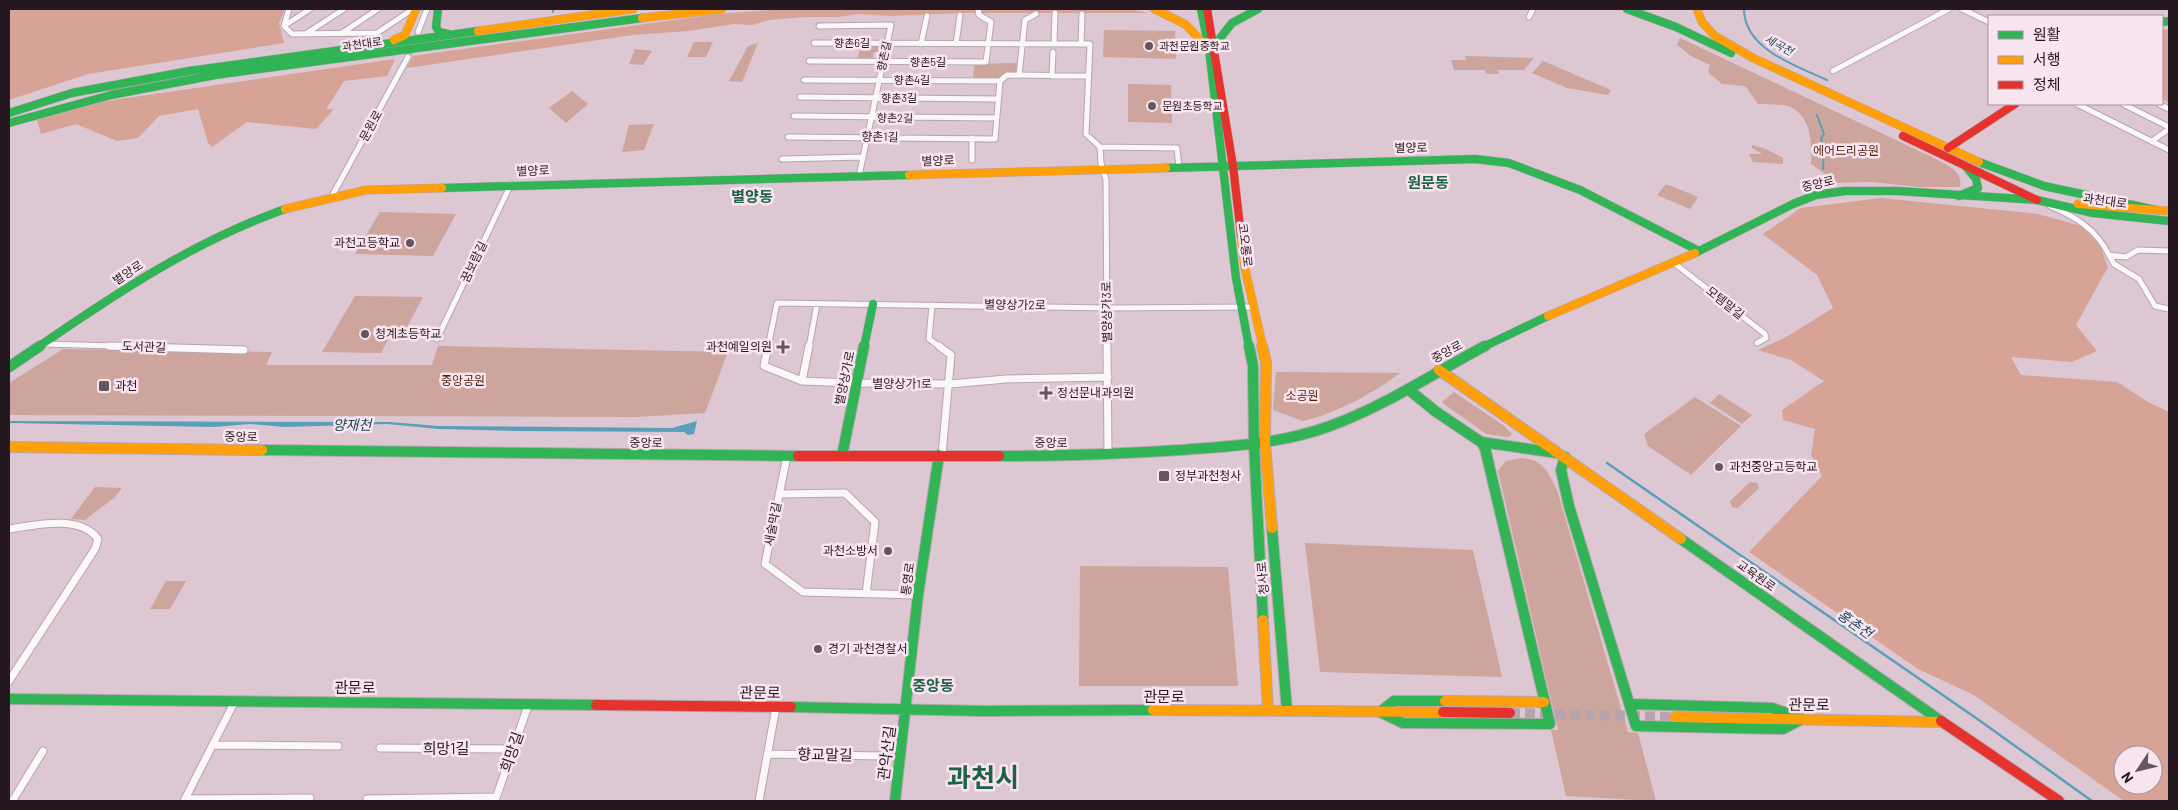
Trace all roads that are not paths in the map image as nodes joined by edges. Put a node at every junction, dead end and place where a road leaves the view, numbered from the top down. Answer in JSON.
{"nodes":[{"id":1,"x":289,"y":9,"type":"edge"},
{"id":2,"x":310,"y":9,"type":"edge"},
{"id":3,"x":344,"y":9,"type":"edge"},
{"id":4,"x":378,"y":9,"type":"edge"},
{"id":5,"x":414,"y":9,"type":"edge"},
{"id":6,"x":427,"y":9,"type":"edge"},
{"id":7,"x":438,"y":9,"type":"edge"},
{"id":8,"x":634,"y":9,"type":"edge"},
{"id":9,"x":722,"y":9,"type":"edge"},
{"id":10,"x":978,"y":9,"type":"edge"},
{"id":11,"x":1154,"y":9,"type":"edge"},
{"id":12,"x":1201,"y":9,"type":"edge"},
{"id":13,"x":1207,"y":9,"type":"edge"},
{"id":14,"x":1258,"y":9,"type":"edge"},
{"id":15,"x":1533,"y":9,"type":"edge"},
{"id":16,"x":1627,"y":9,"type":"edge"},
{"id":17,"x":1949,"y":9,"type":"edge"},
{"id":18,"x":1962,"y":9,"type":"edge"},
{"id":19,"x":1696,"y":11,"type":"edge"},
{"id":20,"x":1055,"y":13,"type":"dead end"},
{"id":21,"x":1036,"y":14,"type":"dead end"},
{"id":22,"x":1082,"y":14,"type":"dead end"},
{"id":23,"x":960,"y":15,"type":"dead end"},
{"id":24,"x":927,"y":16,"type":"dead end"},
{"id":25,"x":1529,"y":17,"type":"dead end"},
{"id":26,"x":1988,"y":22,"type":"edge"},
{"id":27,"x":284,"y":26,"type":"junction"},
{"id":28,"x":820,"y":26,"type":"dead end"},
{"id":29,"x":418,"y":32,"type":"tunnel mouth"},
{"id":30,"x":306,"y":34,"type":"junction"},
{"id":31,"x":341,"y":34,"type":"junction"},
{"id":32,"x":450,"y":34,"type":"junction"},
{"id":33,"x":387,"y":43,"type":"junction"},
{"id":34,"x":814,"y":43,"type":"dead end"},
{"id":35,"x":887,"y":44,"type":"junction"},
{"id":36,"x":921,"y":44,"type":"junction"},
{"id":37,"x":956,"y":44,"type":"junction"},
{"id":38,"x":988,"y":44,"type":"junction"},
{"id":39,"x":1022,"y":44,"type":"junction"},
{"id":40,"x":1054,"y":44,"type":"junction"},
{"id":41,"x":1081,"y":44,"type":"junction"},
{"id":42,"x":1211,"y":47,"type":"junction"},
{"id":43,"x":1053,"y":52,"type":"dead end"},
{"id":44,"x":408,"y":57,"type":"tunnel mouth"},
{"id":45,"x":809,"y":61,"type":"dead end"},
{"id":46,"x":883,"y":62,"type":"junction"},
{"id":47,"x":1833,"y":71,"type":"dead end"},
{"id":48,"x":1019,"y":75,"type":"junction"},
{"id":49,"x":1052,"y":76,"type":"junction"},
{"id":50,"x":1089,"y":76,"type":"junction"},
{"id":51,"x":804,"y":80,"type":"dead end"},
{"id":52,"x":879,"y":80,"type":"junction"},
{"id":53,"x":1000,"y":81,"type":"junction"},
{"id":54,"x":800,"y":97,"type":"dead end"},
{"id":55,"x":876,"y":98,"type":"junction"},
{"id":56,"x":998,"y":99,"type":"junction"},
{"id":57,"x":2013,"y":105,"type":"edge"},
{"id":58,"x":2079,"y":105,"type":"edge"},
{"id":59,"x":2124,"y":105,"type":"edge"},
{"id":60,"x":9,"y":113,"type":"edge"},
{"id":61,"x":794,"y":116,"type":"dead end"},
{"id":62,"x":872,"y":117,"type":"junction"},
{"id":63,"x":996,"y":118,"type":"junction"},
{"id":64,"x":9,"y":123,"type":"edge"},
{"id":65,"x":2169,"y":128,"type":"edge"},
{"id":66,"x":788,"y":136,"type":"dead end"},
{"id":67,"x":867,"y":137,"type":"junction"},
{"id":68,"x":972,"y":138,"type":"junction"},
{"id":69,"x":2152,"y":141,"type":"junction"},
{"id":70,"x":1100,"y":147,"type":"junction"},
{"id":71,"x":1948,"y":148,"type":"junction"},
{"id":72,"x":2169,"y":150,"type":"edge"},
{"id":73,"x":863,"y":157,"type":"junction"},
{"id":74,"x":782,"y":159,"type":"dead end"},
{"id":75,"x":972,"y":160,"type":"dead end"},
{"id":76,"x":1960,"y":163,"type":"junction"},
{"id":77,"x":1233,"y":166,"type":"junction"},
{"id":78,"x":1222,"y":167,"type":"junction"},
{"id":79,"x":1178,"y":168,"type":"junction"},
{"id":80,"x":1104,"y":169,"type":"junction"},
{"id":81,"x":859,"y":176,"type":"junction"},
{"id":82,"x":2011,"y":176,"type":"junction"},
{"id":83,"x":511,"y":184,"type":"junction"},
{"id":84,"x":332,"y":196,"type":"junction"},
{"id":85,"x":1959,"y":196,"type":"junction"},
{"id":86,"x":2038,"y":200,"type":"junction"},
{"id":87,"x":2156,"y":210,"type":"junction"},
{"id":88,"x":2105,"y":211,"type":"junction"},
{"id":89,"x":2169,"y":211,"type":"edge"},
{"id":90,"x":2169,"y":221,"type":"edge"},
{"id":91,"x":1699,"y":250,"type":"junction"},
{"id":92,"x":2169,"y":251,"type":"edge"},
{"id":93,"x":2109,"y":255,"type":"junction"},
{"id":94,"x":1674,"y":263,"type":"junction"},
{"id":95,"x":777,"y":303,"type":"joint"},
{"id":96,"x":817,"y":304,"type":"junction"},
{"id":97,"x":873,"y":304,"type":"junction"},
{"id":98,"x":932,"y":305,"type":"junction"},
{"id":99,"x":1253,"y":307,"type":"junction"},
{"id":100,"x":1107,"y":308,"type":"junction"},
{"id":101,"x":1241,"y":308,"type":"junction"},
{"id":102,"x":2169,"y":309,"type":"edge"},
{"id":103,"x":437,"y":340,"type":"dead end"},
{"id":104,"x":1757,"y":343,"type":"dead end"},
{"id":105,"x":44,"y":344,"type":"junction"},
{"id":106,"x":244,"y":350,"type":"dead end"},
{"id":107,"x":9,"y":367,"type":"edge"},
{"id":108,"x":1439,"y":370,"type":"junction"},
{"id":109,"x":1108,"y":377,"type":"junction"},
{"id":110,"x":802,"y":381,"type":"junction"},
{"id":111,"x":857,"y":384,"type":"junction"},
{"id":112,"x":950,"y":384,"type":"junction"},
{"id":113,"x":1408,"y":389,"type":"junction"},
{"id":114,"x":1481,"y":442,"type":"junction"},
{"id":115,"x":1265,"y":443,"type":"junction"},
{"id":116,"x":1254,"y":445,"type":"junction"},
{"id":117,"x":9,"y":447,"type":"edge"},
{"id":118,"x":941,"y":455,"type":"junction"},
{"id":119,"x":1108,"y":455,"type":"junction"},
{"id":120,"x":1562,"y":455,"type":"junction"},
{"id":121,"x":787,"y":456,"type":"junction"},
{"id":122,"x":842,"y":456,"type":"junction"},
{"id":123,"x":779,"y":494,"type":"junction"},
{"id":124,"x":9,"y":529,"type":"edge"},
{"id":125,"x":866,"y":594,"type":"junction"},
{"id":126,"x":918,"y":595,"type":"junction"},
{"id":127,"x":9,"y":681,"type":"edge"},
{"id":128,"x":9,"y":699,"type":"edge"},
{"id":129,"x":236,"y":701,"type":"junction"},
{"id":130,"x":1544,"y":702,"type":"junction"},
{"id":131,"x":529,"y":703,"type":"junction"},
{"id":132,"x":1629,"y":704,"type":"junction"},
{"id":133,"x":776,"y":707,"type":"junction"},
{"id":134,"x":906,"y":708,"type":"junction"},
{"id":135,"x":1268,"y":710,"type":"junction"},
{"id":136,"x":1287,"y":711,"type":"junction"},
{"id":137,"x":1380,"y":712,"type":"junction"},
{"id":138,"x":1510,"y":713,"type":"tunnel mouth"},
{"id":139,"x":1675,"y":717,"type":"tunnel mouth"},
{"id":140,"x":1802,"y":719,"type":"junction"},
{"id":141,"x":1944,"y":722,"type":"junction"},
{"id":142,"x":213,"y":745,"type":"junction"},
{"id":143,"x":338,"y":746,"type":"dead end"},
{"id":144,"x":380,"y":748,"type":"dead end"},
{"id":145,"x":513,"y":749,"type":"junction"},
{"id":146,"x":44,"y":751,"type":"dead end"},
{"id":147,"x":768,"y":754,"type":"junction"},
{"id":148,"x":882,"y":756,"type":"dead end"},
{"id":149,"x":310,"y":798,"type":"dead end"},
{"id":150,"x":367,"y":799,"type":"dead end"},
{"id":151,"x":496,"y":799,"type":"edge"},
{"id":152,"x":184,"y":800,"type":"edge"},
{"id":153,"x":12,"y":801,"type":"edge"},
{"id":154,"x":759,"y":801,"type":"edge"},
{"id":155,"x":895,"y":801,"type":"edge"},
{"id":156,"x":2059,"y":801,"type":"edge"}],
"edges":[{"from":1,"to":27,"type":"street"},
{"from":2,"to":27,"type":"street"},
{"from":3,"to":30,"type":"street"},
{"from":4,"to":31,"type":"street"},
{"from":5,"to":31,"type":"street"},
{"from":5,"to":33,"type":"main road"},
{"from":6,"to":29,"type":"street"},
{"from":7,"to":32,"type":"main road"},
{"from":8,"to":32,"type":"main road","name":"과천대로"},
{"from":9,"to":64,"type":"main road","name":"과천대로"},
{"from":10,"to":38,"type":"street"},
{"from":11,"to":42,"type":"main road"},
{"from":12,"to":42,"type":"main road"},
{"from":13,"to":42,"type":"main road"},
{"from":14,"to":42,"type":"main road"},
{"from":15,"to":25,"type":"street"},
{"from":16,"to":76,"type":"main road"},
{"from":17,"to":47,"type":"street"},
{"from":18,"to":26,"type":"street"},
{"from":19,"to":71,"type":"main road"},
{"from":20,"to":40,"type":"street"},
{"from":21,"to":39,"type":"street"},
{"from":22,"to":41,"type":"street"},
{"from":23,"to":37,"type":"street"},
{"from":24,"to":36,"type":"street"},
{"from":27,"to":30,"type":"street"},
{"from":28,"to":35,"type":"street","name":"향촌길"},
{"from":30,"to":31,"type":"street"},
{"from":32,"to":33,"type":"main road","name":"과천대로"},
{"from":33,"to":60,"type":"main road","name":"과천대로"},
{"from":34,"to":35,"type":"street","name":"향촌6길"},
{"from":35,"to":36,"type":"street","name":"향촌6길"},
{"from":35,"to":46,"type":"street","name":"향촌길"},
{"from":36,"to":37,"type":"street","name":"향촌6길"},
{"from":37,"to":38,"type":"street","name":"향촌6길"},
{"from":38,"to":39,"type":"street","name":"향촌6길"},
{"from":38,"to":46,"type":"street","name":"향촌5길"},
{"from":39,"to":40,"type":"street","name":"향촌6길"},
{"from":39,"to":48,"type":"street"},
{"from":40,"to":41,"type":"street","name":"향촌6길"},
{"from":41,"to":50,"type":"street","name":"향촌6길"},
{"from":42,"to":77,"type":"main road","name":"청사로"},
{"from":42,"to":78,"type":"main road","name":"코오롱로"},
{"from":43,"to":49,"type":"street"},
{"from":44,"to":84,"type":"street","name":"문원로"},
{"from":45,"to":46,"type":"street","name":"향촌5길"},
{"from":46,"to":52,"type":"street","name":"향촌길"},
{"from":48,"to":49,"type":"street","name":"향촌4길"},
{"from":48,"to":53,"type":"street","name":"향촌4길"},
{"from":49,"to":50,"type":"street","name":"향촌4길"},
{"from":50,"to":70,"type":"street"},
{"from":51,"to":52,"type":"street","name":"향촌4길"},
{"from":52,"to":53,"type":"street","name":"향촌4길"},
{"from":52,"to":55,"type":"street","name":"향촌길"},
{"from":53,"to":56,"type":"street"},
{"from":54,"to":55,"type":"street","name":"향촌3길"},
{"from":55,"to":56,"type":"street","name":"향촌3길"},
{"from":55,"to":62,"type":"street","name":"향촌길"},
{"from":56,"to":63,"type":"street"},
{"from":57,"to":71,"type":"main road"},
{"from":58,"to":69,"type":"street"},
{"from":59,"to":65,"type":"street"},
{"from":61,"to":62,"type":"street","name":"향촌2길"},
{"from":62,"to":63,"type":"street","name":"향촌2길"},
{"from":62,"to":67,"type":"street","name":"향촌길"},
{"from":63,"to":68,"type":"street","name":"향촌1길"},
{"from":65,"to":69,"type":"street"},
{"from":66,"to":67,"type":"street","name":"향촌1길"},
{"from":67,"to":68,"type":"street","name":"향촌1길"},
{"from":67,"to":73,"type":"street","name":"향촌길"},
{"from":68,"to":75,"type":"street"},
{"from":69,"to":72,"type":"street"},
{"from":70,"to":79,"type":"street"},
{"from":70,"to":80,"type":"street"},
{"from":71,"to":82,"type":"main road"},
{"from":73,"to":74,"type":"street"},
{"from":73,"to":81,"type":"street","name":"향촌길"},
{"from":76,"to":85,"type":"main road"},
{"from":76,"to":86,"type":"main road"},
{"from":77,"to":78,"type":"main road","name":"별양로"},
{"from":77,"to":91,"type":"main road","name":"별양로"},
{"from":77,"to":99,"type":"main road","name":"청사로"},
{"from":78,"to":79,"type":"main road","name":"별양로"},
{"from":78,"to":101,"type":"main road","name":"코오롱로"},
{"from":79,"to":80,"type":"main road","name":"별양로"},
{"from":80,"to":81,"type":"main road","name":"별양로"},
{"from":80,"to":100,"type":"street","name":"별양상가3로"},
{"from":81,"to":83,"type":"main road","name":"별양로"},
{"from":82,"to":86,"type":"main road"},
{"from":82,"to":87,"type":"main road"},
{"from":83,"to":84,"type":"main road","name":"별양로"},
{"from":83,"to":103,"type":"street","name":"꿈보람길"},
{"from":84,"to":105,"type":"main road","name":"별양로"},
{"from":85,"to":86,"type":"main road","name":"중앙로"},
{"from":85,"to":91,"type":"main road","name":"중앙로"},
{"from":86,"to":88,"type":"main road","name":"과천대로"},
{"from":86,"to":93,"type":"street"},
{"from":87,"to":88,"type":"main road"},
{"from":87,"to":89,"type":"main road"},
{"from":88,"to":90,"type":"main road","name":"과천대로"},
{"from":91,"to":94,"type":"main road","name":"중앙로"},
{"from":92,"to":93,"type":"street"},
{"from":93,"to":102,"type":"street"},
{"from":94,"to":104,"type":"street","name":"모템말길"},
{"from":94,"to":108,"type":"main road","name":"중앙로"},
{"from":95,"to":96,"type":"street","name":"별양상가2로"},
{"from":95,"to":110,"type":"street","name":"별양상가1로"},
{"from":96,"to":97,"type":"street","name":"별양상가2로"},
{"from":96,"to":110,"type":"street"},
{"from":97,"to":98,"type":"street","name":"별양상가2로"},
{"from":97,"to":111,"type":"main road","name":"별양상가로"},
{"from":98,"to":100,"type":"street","name":"별양상가2로"},
{"from":98,"to":112,"type":"street"},
{"from":99,"to":101,"type":"street","name":"별양상가2로"},
{"from":99,"to":115,"type":"main road","name":"청사로"},
{"from":100,"to":101,"type":"street","name":"별양상가2로"},
{"from":100,"to":109,"type":"street","name":"별양상가3로"},
{"from":101,"to":116,"type":"main road","name":"코오롱로"},
{"from":105,"to":106,"type":"street","name":"도서관길"},
{"from":105,"to":107,"type":"main road","name":"별양로"},
{"from":108,"to":113,"type":"main road","name":"중앙로"},
{"from":108,"to":120,"type":"main road","name":"교육원로"},
{"from":109,"to":112,"type":"street","name":"별양상가1로"},
{"from":109,"to":119,"type":"street","name":"별양상가3로"},
{"from":110,"to":111,"type":"street","name":"별양상가1로"},
{"from":111,"to":112,"type":"street","name":"별양상가1로"},
{"from":111,"to":122,"type":"main road","name":"별양상가로"},
{"from":112,"to":118,"type":"street"},
{"from":113,"to":114,"type":"main road"},
{"from":113,"to":115,"type":"main road","name":"중앙로"},
{"from":114,"to":120,"type":"main road"},
{"from":114,"to":130,"type":"main road"},
{"from":115,"to":116,"type":"main road","name":"중앙로"},
{"from":115,"to":136,"type":"main road","name":"청사로"},
{"from":116,"to":119,"type":"main road","name":"중앙로"},
{"from":116,"to":135,"type":"main road","name":"청사로"},
{"from":117,"to":121,"type":"main road","name":"중앙로"},
{"from":118,"to":119,"type":"main road","name":"중앙로"},
{"from":118,"to":122,"type":"main road","name":"중앙로"},
{"from":118,"to":126,"type":"main road","name":"통영로"},
{"from":120,"to":132,"type":"main road"},
{"from":120,"to":141,"type":"main road","name":"교육원로"},
{"from":121,"to":122,"type":"main road","name":"중앙로"},
{"from":121,"to":123,"type":"street","name":"새술막길"},
{"from":123,"to":125,"type":"street","name":"새술막길"},
{"from":123,"to":125,"type":"street","name":"새술막길"},
{"from":124,"to":127,"type":"street"},
{"from":125,"to":126,"type":"street","name":"새술막길"},
{"from":126,"to":134,"type":"main road","name":"통영로"},
{"from":128,"to":129,"type":"main road","name":"관문로"},
{"from":129,"to":131,"type":"main road","name":"관문로"},
{"from":129,"to":142,"type":"street"},
{"from":130,"to":137,"type":"main road"},
{"from":130,"to":137,"type":"main road"},
{"from":131,"to":133,"type":"main road","name":"관문로"},
{"from":131,"to":145,"type":"street","name":"희망길"},
{"from":132,"to":140,"type":"main road"},
{"from":132,"to":140,"type":"main road"},
{"from":133,"to":134,"type":"main road","name":"관문로"},
{"from":133,"to":147,"type":"street"},
{"from":134,"to":135,"type":"main road","name":"관문로"},
{"from":134,"to":155,"type":"main road","name":"관악산길"},
{"from":135,"to":136,"type":"main road","name":"관문로"},
{"from":136,"to":137,"type":"main road","name":"관문로"},
{"from":137,"to":138,"type":"main road","name":"관문로"},
{"from":139,"to":140,"type":"main road","name":"관문로"},
{"from":140,"to":141,"type":"main road","name":"관문로"},
{"from":141,"to":156,"type":"main road","name":"교육원로"},
{"from":142,"to":143,"type":"street"},
{"from":142,"to":152,"type":"street"},
{"from":144,"to":145,"type":"street","name":"희망1길"},
{"from":145,"to":151,"type":"street","name":"희망길"},
{"from":146,"to":153,"type":"street"},
{"from":147,"to":148,"type":"street","name":"향교말길"},
{"from":147,"to":154,"type":"street"},
{"from":149,"to":152,"type":"street"},
{"from":150,"to":151,"type":"street"}]}
